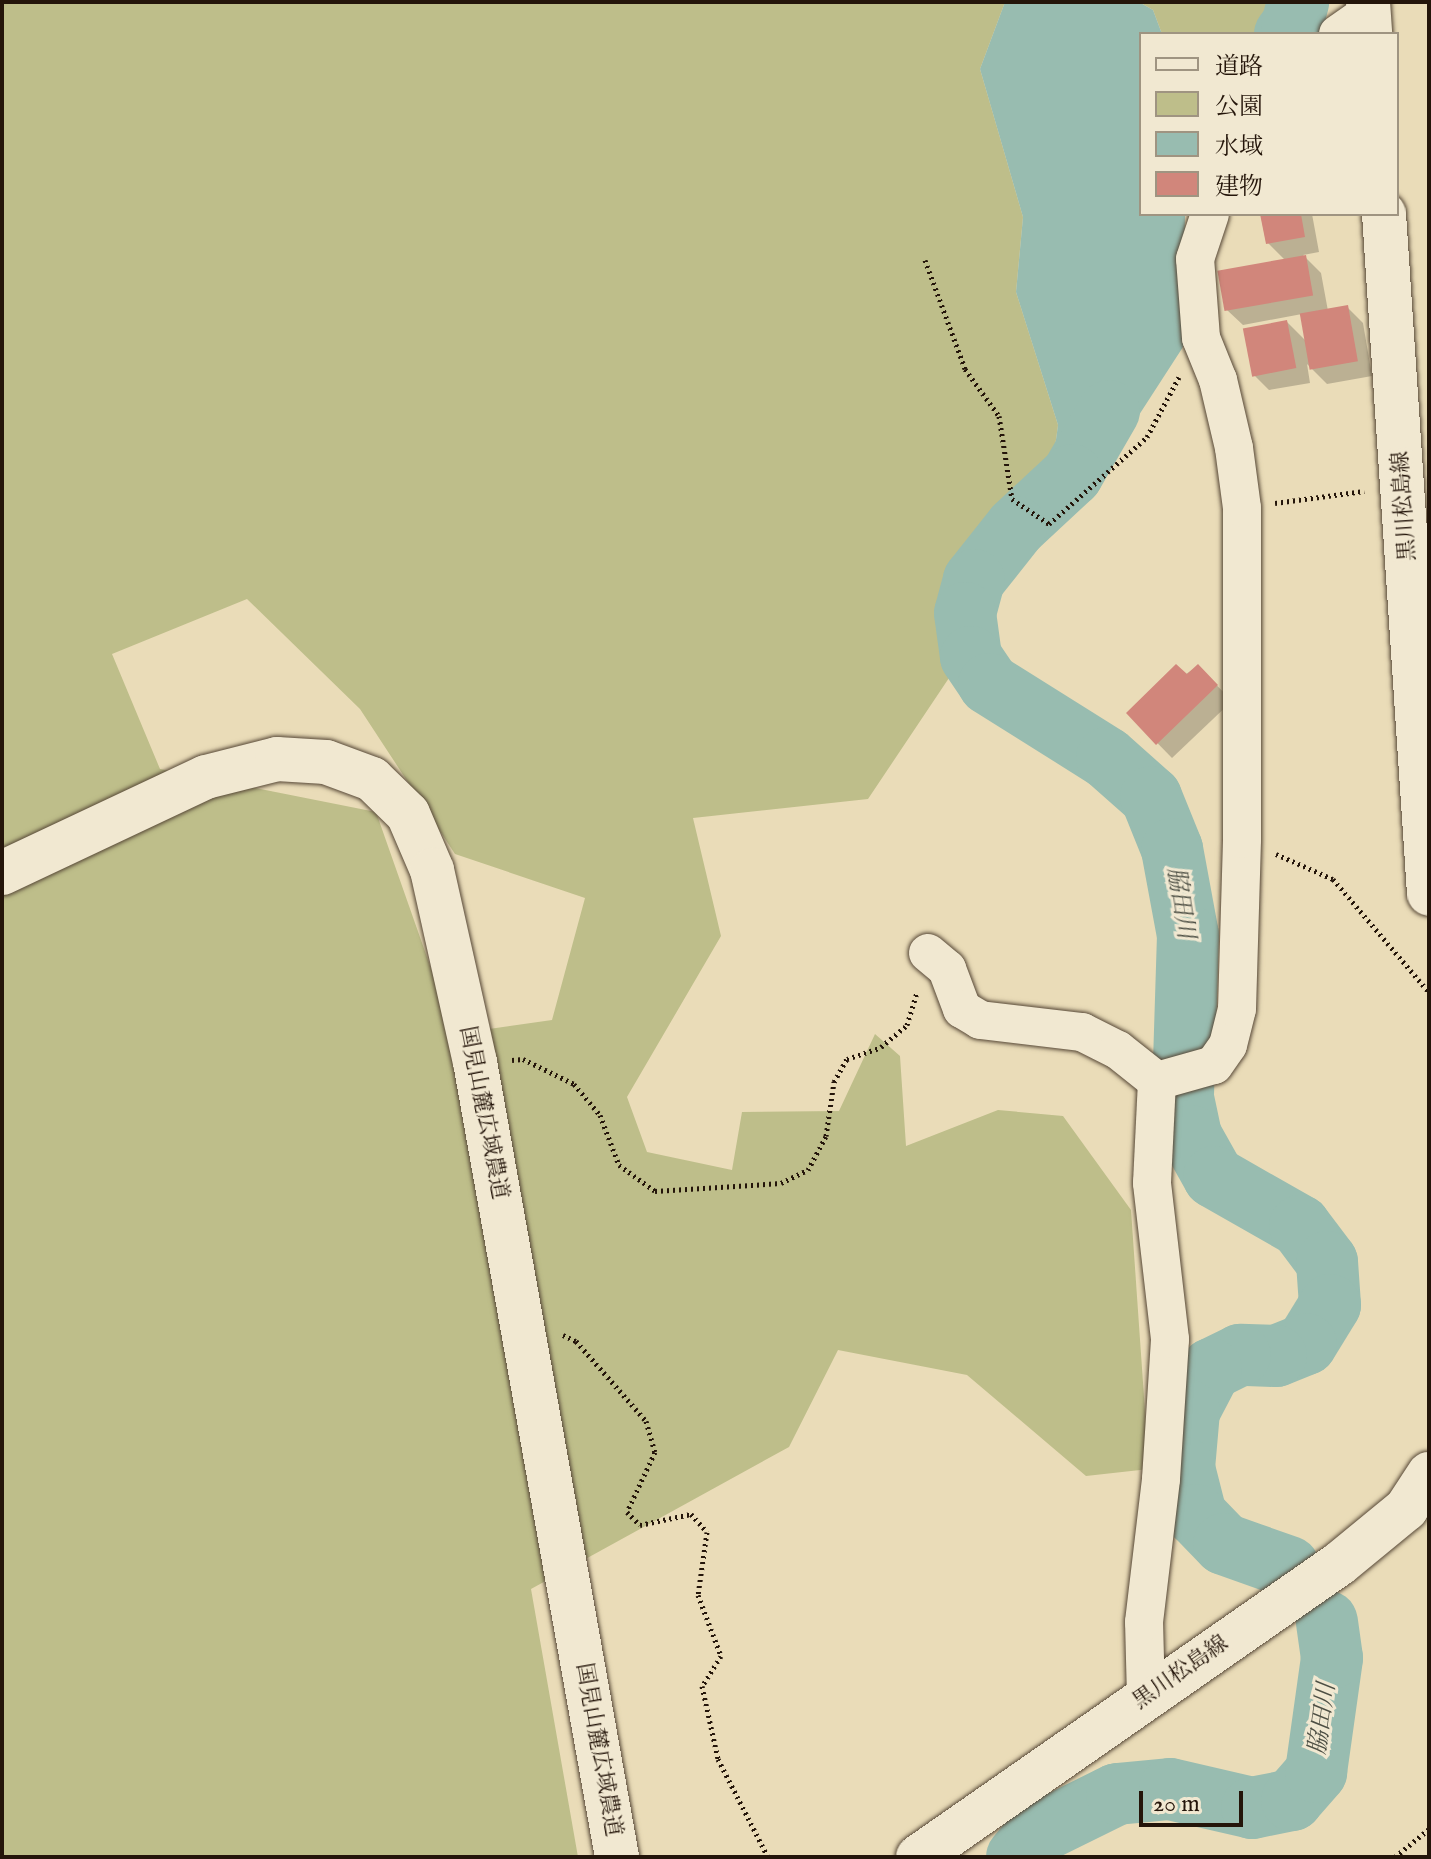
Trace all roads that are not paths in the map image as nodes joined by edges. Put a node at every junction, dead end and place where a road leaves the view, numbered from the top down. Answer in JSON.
{"nodes":[{"id":1,"x":1209,"y":216,"type":"edge"},
{"id":2,"x":1384,"y":216,"type":"edge"},
{"id":3,"x":1416,"y":470,"type":"edge"},
{"id":4,"x":2,"y":873,"type":"edge"},
{"id":5,"x":1429,"y":894,"type":"edge"},
{"id":6,"x":928,"y":953,"type":"road end"},
{"id":7,"x":1157,"y":1081,"type":"junction"},
{"id":8,"x":1429,"y":1474,"type":"edge"},
{"id":9,"x":1146,"y":1697,"type":"junction"},
{"id":10,"x":617,"y":1857,"type":"edge"},
{"id":11,"x":918,"y":1857,"type":"edge"}],
"edges":[{"from":1,"to":7,"type":"street"},
{"from":2,"to":3,"type":"street","name":"黒川松島線"},
{"from":3,"to":5,"type":"street","name":"黒川松島線"},
{"from":4,"to":10,"type":"street","name":"国見山麓広域農道"},
{"from":6,"to":7,"type":"street"},
{"from":7,"to":9,"type":"street"},
{"from":8,"to":9,"type":"street","name":"黒川松島線"},
{"from":9,"to":11,"type":"street","name":"黒川松島線"}]}
